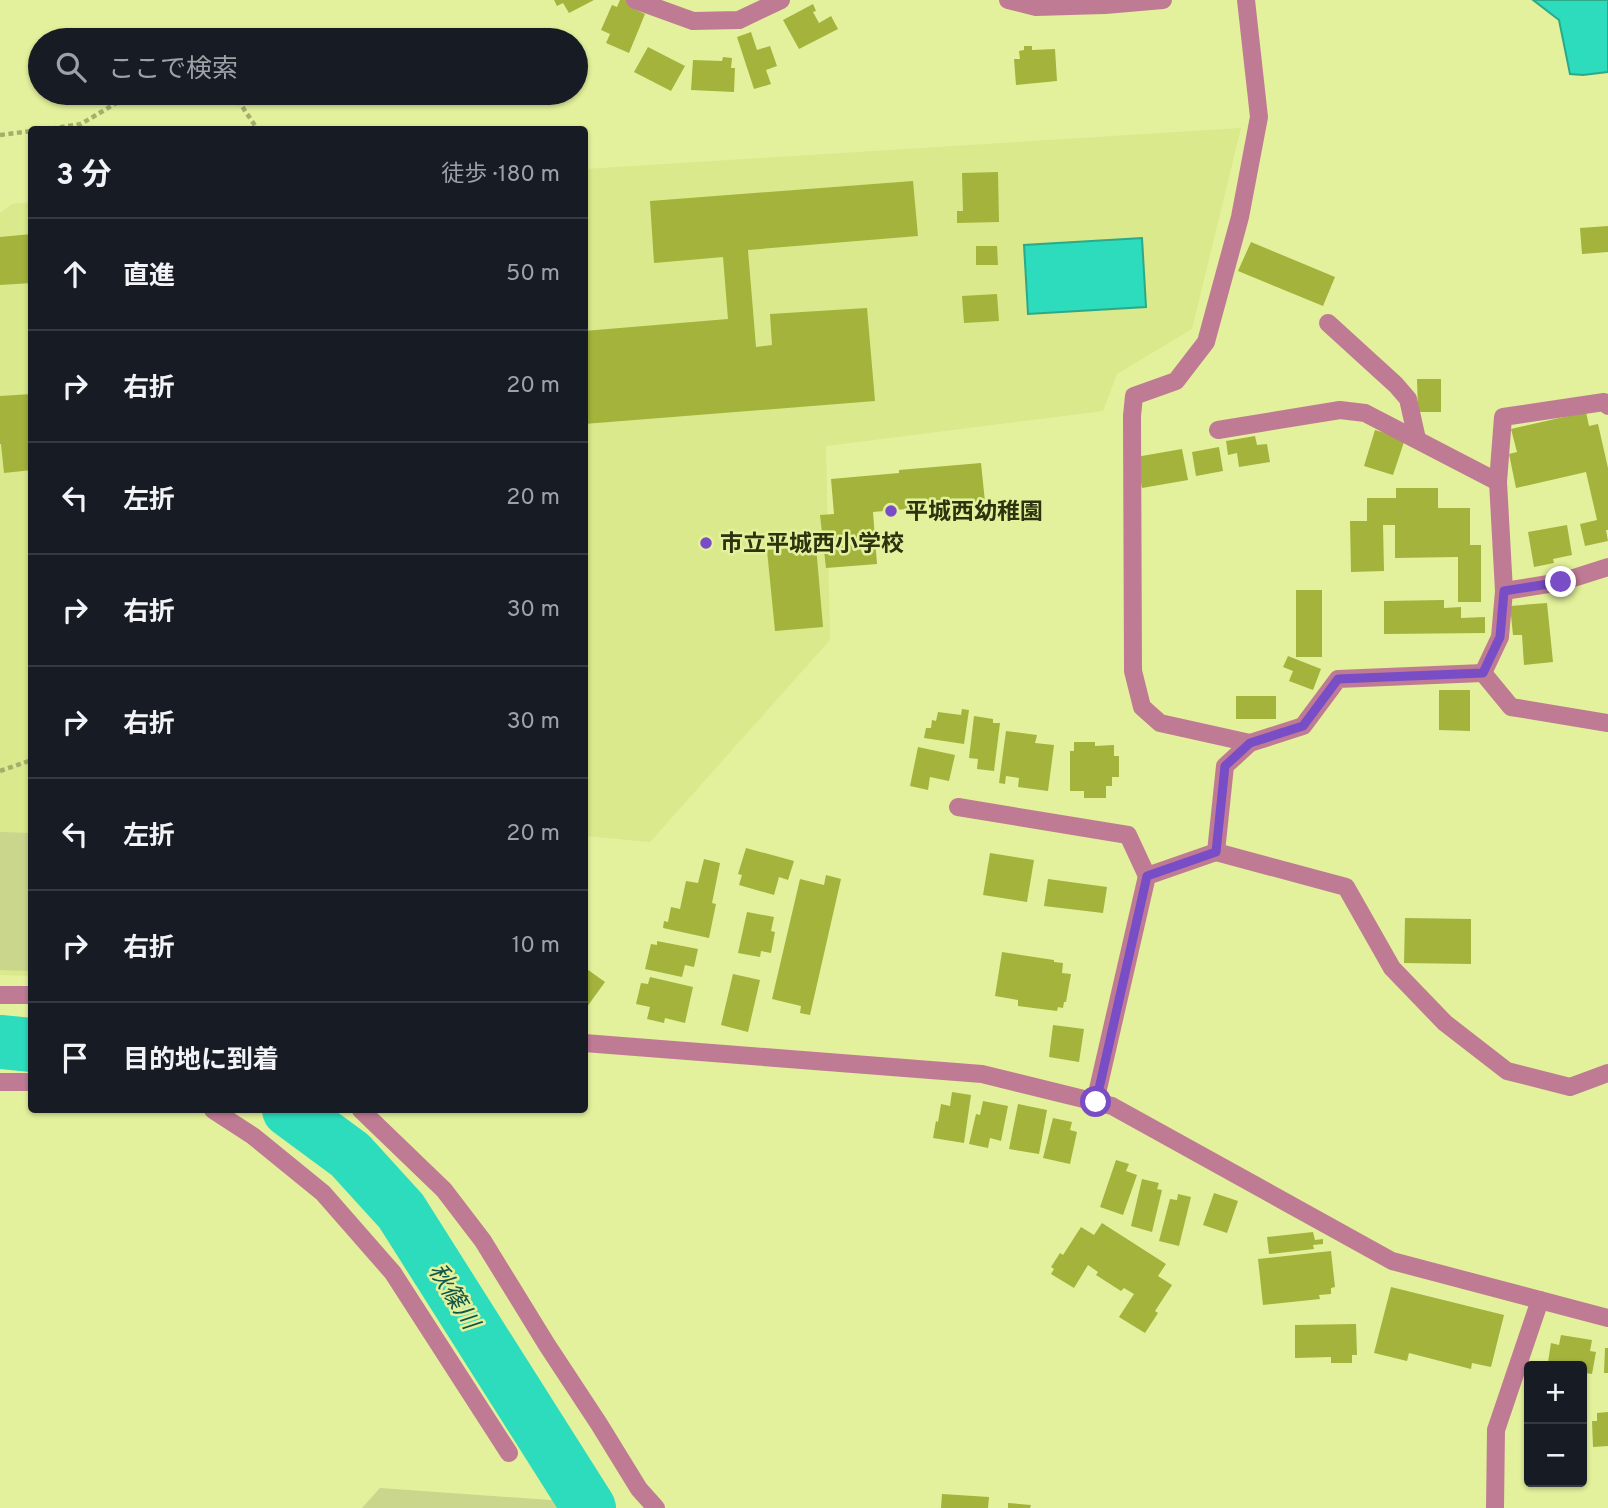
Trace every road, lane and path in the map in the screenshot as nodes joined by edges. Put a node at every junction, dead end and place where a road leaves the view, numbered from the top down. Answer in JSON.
{"nodes":[{"id":1,"x":635,"y":0,"type":"edge"},
{"id":2,"x":781,"y":0,"type":"edge"},
{"id":3,"x":1008,"y":0,"type":"edge"},
{"id":4,"x":1163,"y":0,"type":"edge"},
{"id":5,"x":1245,"y":0,"type":"edge"},
{"id":6,"x":1105,"y":3,"type":"edge"},
{"id":7,"x":114,"y":105,"type":"edge"},
{"id":8,"x":241,"y":105,"type":"edge"},
{"id":9,"x":68,"y":126,"type":"edge"},
{"id":10,"x":255,"y":126,"type":"edge"},
{"id":11,"x":28,"y":132,"type":"edge"},
{"id":12,"x":0,"y":135,"type":"edge"},
{"id":13,"x":1328,"y":323,"type":"dead end"},
{"id":14,"x":1608,"y":406,"type":"edge"},
{"id":15,"x":1218,"y":430,"type":"dead end"},
{"id":16,"x":1417,"y":439,"type":"junction"},
{"id":17,"x":1498,"y":482,"type":"junction"},
{"id":18,"x":1608,"y":567,"type":"edge"},
{"id":19,"x":1504,"y":591,"type":"junction"},
{"id":20,"x":1483,"y":673,"type":"junction"},
{"id":21,"x":1608,"y":723,"type":"edge"},
{"id":22,"x":1250,"y":743,"type":"junction"},
{"id":23,"x":28,"y":761,"type":"edge"},
{"id":24,"x":0,"y":771,"type":"edge"},
{"id":25,"x":958,"y":807,"type":"dead end"},
{"id":26,"x":1216,"y":852,"type":"junction"},
{"id":27,"x":1147,"y":876,"type":"junction"},
{"id":28,"x":0,"y":995,"type":"edge"},
{"id":29,"x":28,"y":995,"type":"edge"},
{"id":30,"x":588,"y":1042,"type":"edge"},
{"id":31,"x":1608,"y":1073,"type":"edge"},
{"id":32,"x":0,"y":1082,"type":"edge"},
{"id":33,"x":28,"y":1082,"type":"edge"},
{"id":34,"x":1096,"y":1102,"type":"junction"},
{"id":35,"x":218,"y":1113,"type":"edge"},
{"id":36,"x":364,"y":1113,"type":"edge"},
{"id":37,"x":1540,"y":1300,"type":"junction"},
{"id":38,"x":1608,"y":1318,"type":"edge"},
{"id":39,"x":509,"y":1452,"type":"dead end"},
{"id":40,"x":656,"y":1508,"type":"edge"},
{"id":41,"x":1495,"y":1508,"type":"edge"}],
"edges":[{"from":1,"to":2,"type":"street"},
{"from":3,"to":6,"type":"street"},
{"from":4,"to":6,"type":"street"},
{"from":5,"to":22,"type":"street"},
{"from":7,"to":9,"type":"path"},
{"from":8,"to":10,"type":"path"},
{"from":11,"to":12,"type":"path"},
{"from":13,"to":16,"type":"street"},
{"from":14,"to":17,"type":"street"},
{"from":15,"to":16,"type":"street"},
{"from":16,"to":17,"type":"street"},
{"from":17,"to":19,"type":"street"},
{"from":18,"to":19,"type":"street"},
{"from":19,"to":20,"type":"street"},
{"from":20,"to":21,"type":"street"},
{"from":20,"to":22,"type":"street"},
{"from":22,"to":26,"type":"street"},
{"from":23,"to":24,"type":"path"},
{"from":25,"to":27,"type":"street"},
{"from":26,"to":27,"type":"street"},
{"from":26,"to":31,"type":"street"},
{"from":27,"to":34,"type":"street"},
{"from":28,"to":29,"type":"street"},
{"from":30,"to":34,"type":"street"},
{"from":32,"to":33,"type":"street"},
{"from":34,"to":37,"type":"street"},
{"from":35,"to":39,"type":"street"},
{"from":36,"to":40,"type":"street"},
{"from":37,"to":38,"type":"street"},
{"from":37,"to":41,"type":"street"}]}
